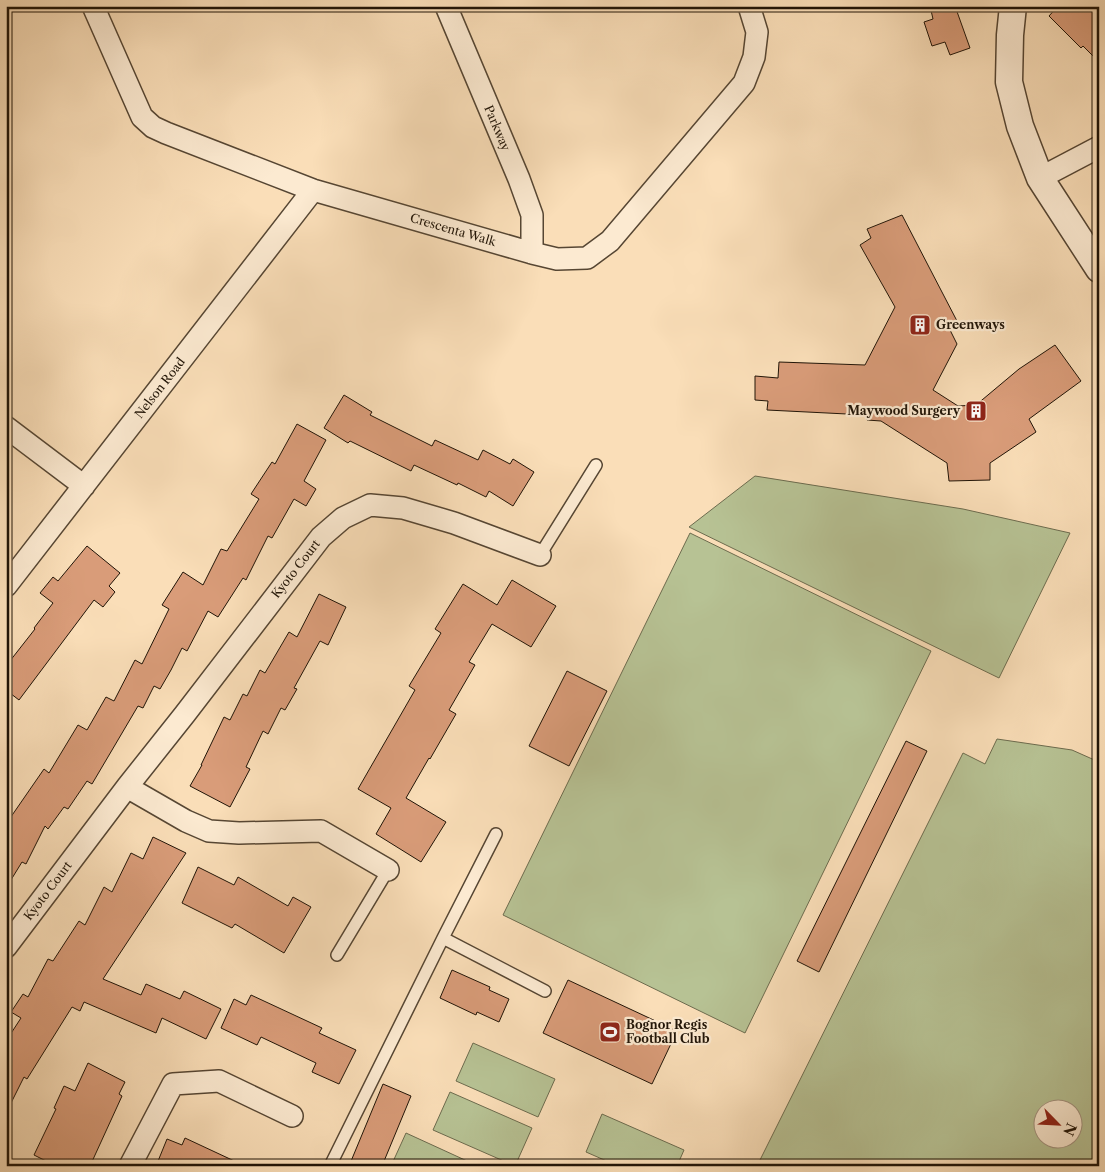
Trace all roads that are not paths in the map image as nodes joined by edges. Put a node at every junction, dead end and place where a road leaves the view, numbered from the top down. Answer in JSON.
{"nodes":[{"id":1,"x":93,"y":6,"type":"edge"},
{"id":2,"x":446,"y":6,"type":"edge"},
{"id":3,"x":749,"y":6,"type":"edge"},
{"id":4,"x":1013,"y":6,"type":"edge"},
{"id":5,"x":1099,"y":147,"type":"edge"},
{"id":6,"x":1040,"y":178,"type":"junction"},
{"id":7,"x":313,"y":190,"type":"junction"},
{"id":8,"x":532,"y":253,"type":"junction"},
{"id":9,"x":1099,"y":269,"type":"edge"},
{"id":10,"x":6,"y":426,"type":"edge"},
{"id":11,"x":596,"y":465,"type":"dead end"},
{"id":12,"x":84,"y":486,"type":"junction"},
{"id":13,"x":540,"y":555,"type":"joint"},
{"id":14,"x":6,"y":586,"type":"edge"},
{"id":15,"x":127,"y":787,"type":"junction"},
{"id":16,"x":496,"y":834,"type":"dead end"},
{"id":17,"x":388,"y":870,"type":"joint"},
{"id":18,"x":443,"y":938,"type":"junction"},
{"id":19,"x":6,"y":947,"type":"edge"},
{"id":20,"x":337,"y":955,"type":"dead end"},
{"id":21,"x":545,"y":991,"type":"dead end"},
{"id":22,"x":292,"y":1116,"type":"dead end"},
{"id":23,"x":130,"y":1166,"type":"edge"},
{"id":24,"x":330,"y":1166,"type":"edge"}],
"edges":[{"from":1,"to":7,"type":"street","name":"Crescenta Walk"},
{"from":2,"to":8,"type":"street","name":"Parkway"},
{"from":3,"to":8,"type":"street","name":"Crescenta Walk"},
{"from":4,"to":6,"type":"street"},
{"from":5,"to":6,"type":"street"},
{"from":6,"to":9,"type":"street"},
{"from":7,"to":8,"type":"street","name":"Crescenta Walk"},
{"from":7,"to":12,"type":"street","name":"Nelson Road"},
{"from":10,"to":12,"type":"street"},
{"from":11,"to":13,"type":"lane"},
{"from":12,"to":14,"type":"street","name":"Nelson Road"},
{"from":13,"to":15,"type":"street","name":"Kyoto Court"},
{"from":15,"to":17,"type":"street"},
{"from":15,"to":19,"type":"street","name":"Kyoto Court"},
{"from":16,"to":18,"type":"lane"},
{"from":17,"to":20,"type":"lane"},
{"from":18,"to":21,"type":"lane"},
{"from":18,"to":24,"type":"lane"},
{"from":22,"to":23,"type":"street"}]}
